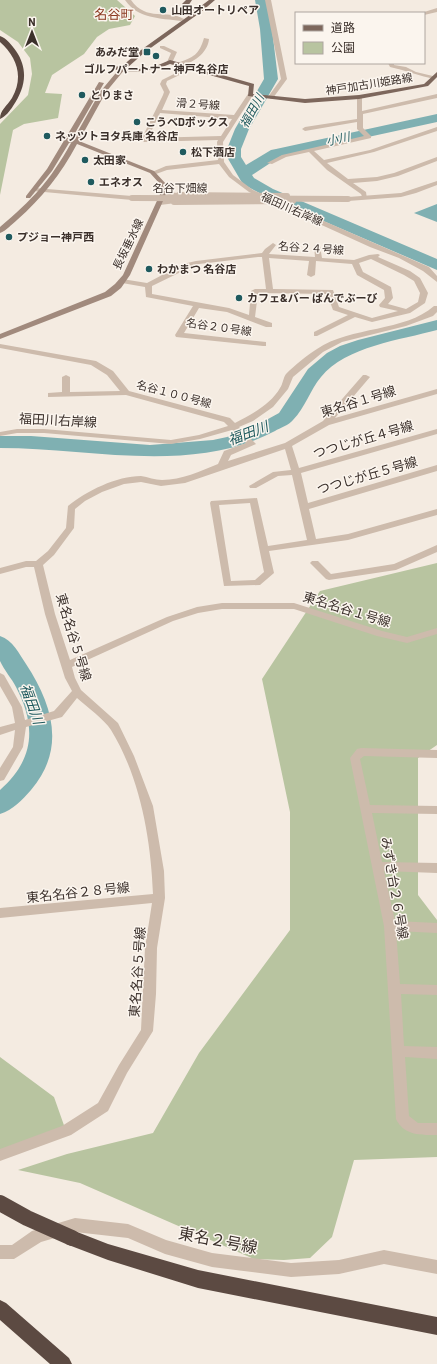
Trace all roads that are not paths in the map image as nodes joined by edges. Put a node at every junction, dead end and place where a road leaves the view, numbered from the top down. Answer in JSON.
{"nodes":[{"id":1,"x":128,"y":0,"type":"edge"},
{"id":2,"x":189,"y":0,"type":"edge"},
{"id":3,"x":204,"y":0,"type":"edge"},
{"id":4,"x":212,"y":0,"type":"edge"},
{"id":5,"x":268,"y":0,"type":"edge"},
{"id":6,"x":192,"y":10,"type":"junction"},
{"id":7,"x":437,"y":10,"type":"edge"},
{"id":8,"x":199,"y":12,"type":"junction"},
{"id":9,"x":425,"y":13,"type":"edge"},
{"id":10,"x":180,"y":19,"type":"junction"},
{"id":11,"x":0,"y":38,"type":"edge"},
{"id":12,"x":206,"y":39,"type":"dead end"},
{"id":13,"x":162,"y":48,"type":"dead end"},
{"id":14,"x":170,"y":62,"type":"junction"},
{"id":15,"x":179,"y":64,"type":"junction"},
{"id":16,"x":391,"y":64,"type":"edge"},
{"id":17,"x":114,"y":68,"type":"junction"},
{"id":18,"x":190,"y":68,"type":"junction"},
{"id":19,"x":122,"y":69,"type":"junction"},
{"id":20,"x":436,"y":75,"type":"edge"},
{"id":21,"x":250,"y":95,"type":"junction"},
{"id":22,"x":437,"y":96,"type":"edge"},
{"id":23,"x":271,"y":97,"type":"junction"},
{"id":24,"x":359,"y":97,"type":"junction"},
{"id":25,"x":158,"y":111,"type":"junction"},
{"id":26,"x":360,"y":113,"type":"junction"},
{"id":27,"x":0,"y":117,"type":"edge"},
{"id":28,"x":236,"y":117,"type":"junction"},
{"id":29,"x":360,"y":120,"type":"junction"},
{"id":30,"x":305,"y":129,"type":"dead end"},
{"id":31,"x":437,"y":129,"type":"edge"},
{"id":32,"x":430,"y":132,"type":"junction"},
{"id":33,"x":437,"y":137,"type":"edge"},
{"id":34,"x":223,"y":138,"type":"junction"},
{"id":35,"x":67,"y":141,"type":"junction"},
{"id":36,"x":75,"y":142,"type":"junction"},
{"id":37,"x":310,"y":150,"type":"junction"},
{"id":38,"x":437,"y":159,"type":"edge"},
{"id":39,"x":221,"y":162,"type":"junction"},
{"id":40,"x":323,"y":162,"type":"junction"},
{"id":41,"x":270,"y":163,"type":"dead end"},
{"id":42,"x":154,"y":173,"type":"junction"},
{"id":43,"x":348,"y":181,"type":"junction"},
{"id":44,"x":437,"y":182,"type":"edge"},
{"id":45,"x":35,"y":190,"type":"junction"},
{"id":46,"x":43,"y":192,"type":"junction"},
{"id":47,"x":162,"y":194,"type":"junction"},
{"id":48,"x":365,"y":198,"type":"junction"},
{"id":49,"x":325,"y":199,"type":"junction"},
{"id":50,"x":160,"y":203,"type":"junction"},
{"id":51,"x":0,"y":223,"type":"edge"},
{"id":52,"x":0,"y":232,"type":"edge"},
{"id":53,"x":273,"y":245,"type":"dead end"},
{"id":54,"x":317,"y":246,"type":"dead end"},
{"id":55,"x":386,"y":251,"type":"junction"},
{"id":56,"x":265,"y":255,"type":"junction"},
{"id":57,"x":371,"y":256,"type":"junction"},
{"id":58,"x":316,"y":259,"type":"junction"},
{"id":59,"x":355,"y":262,"type":"junction"},
{"id":60,"x":311,"y":275,"type":"dead end"},
{"id":61,"x":437,"y":280,"type":"edge"},
{"id":62,"x":122,"y":281,"type":"junction"},
{"id":63,"x":148,"y":285,"type":"junction"},
{"id":64,"x":270,"y":291,"type":"junction"},
{"id":65,"x":197,"y":305,"type":"junction"},
{"id":66,"x":437,"y":308,"type":"edge"},
{"id":67,"x":407,"y":311,"type":"junction"},
{"id":68,"x":355,"y":314,"type":"junction"},
{"id":69,"x":252,"y":317,"type":"junction"},
{"id":70,"x":269,"y":325,"type":"dead end"},
{"id":71,"x":317,"y":334,"type":"dead end"},
{"id":72,"x":0,"y":337,"type":"edge"},
{"id":73,"x":263,"y":344,"type":"dead end"},
{"id":74,"x":0,"y":346,"type":"edge"},
{"id":75,"x":66,"y":377,"type":"dead end"},
{"id":76,"x":366,"y":377,"type":"dead end"},
{"id":77,"x":436,"y":392,"type":"edge"},
{"id":78,"x":126,"y":393,"type":"junction"},
{"id":79,"x":66,"y":394,"type":"junction"},
{"id":80,"x":51,"y":395,"type":"dead end"},
{"id":81,"x":326,"y":423,"type":"junction"},
{"id":82,"x":233,"y":426,"type":"junction"},
{"id":83,"x":437,"y":431,"type":"edge"},
{"id":84,"x":0,"y":434,"type":"edge"},
{"id":85,"x":288,"y":445,"type":"junction"},
{"id":86,"x":222,"y":466,"type":"junction"},
{"id":87,"x":437,"y":468,"type":"edge"},
{"id":88,"x":296,"y":472,"type":"junction"},
{"id":89,"x":253,"y":486,"type":"dead end"},
{"id":90,"x":304,"y":507,"type":"junction"},
{"id":91,"x":437,"y":512,"type":"edge"},
{"id":92,"x":312,"y":542,"type":"junction"},
{"id":93,"x":437,"y":548,"type":"edge"},
{"id":94,"x":264,"y":549,"type":"junction"},
{"id":95,"x":315,"y":563,"type":"dead end"},
{"id":96,"x":38,"y":564,"type":"junction"},
{"id":97,"x":0,"y":571,"type":"edge"},
{"id":98,"x":437,"y":631,"type":"edge"},
{"id":99,"x":68,"y":664,"type":"junction"},
{"id":100,"x":0,"y":677,"type":"edge"},
{"id":101,"x":77,"y":692,"type":"junction"},
{"id":102,"x":21,"y":726,"type":"junction"},
{"id":103,"x":0,"y":731,"type":"edge"},
{"id":104,"x":437,"y":754,"type":"edge"},
{"id":105,"x":0,"y":777,"type":"edge"},
{"id":106,"x":366,"y":809,"type":"junction"},
{"id":107,"x":437,"y":810,"type":"edge"},
{"id":108,"x":378,"y":866,"type":"junction"},
{"id":109,"x":437,"y":868,"type":"edge"},
{"id":110,"x":159,"y":898,"type":"junction"},
{"id":111,"x":0,"y":913,"type":"edge"},
{"id":112,"x":390,"y":926,"type":"junction"},
{"id":113,"x":437,"y":928,"type":"edge"},
{"id":114,"x":394,"y":988,"type":"junction"},
{"id":115,"x":437,"y":990,"type":"edge"},
{"id":116,"x":398,"y":1051,"type":"junction"},
{"id":117,"x":437,"y":1053,"type":"edge"},
{"id":118,"x":437,"y":1129,"type":"edge"},
{"id":119,"x":0,"y":1155,"type":"edge"},
{"id":120,"x":0,"y":1203,"type":"edge"},
{"id":121,"x":0,"y":1252,"type":"edge"},
{"id":122,"x":437,"y":1267,"type":"edge"},
{"id":123,"x":0,"y":1309,"type":"edge"},
{"id":124,"x":437,"y":1326,"type":"edge"},
{"id":125,"x":63,"y":1364,"type":"edge"}],
"edges":[{"from":1,"to":10,"type":"street"},
{"from":2,"to":6,"type":"main road"},
{"from":3,"to":6,"type":"main road"},
{"from":4,"to":8,"type":"main road"},
{"from":5,"to":23,"type":"street"},
{"from":6,"to":8,"type":"main road"},
{"from":6,"to":10,"type":"main road"},
{"from":7,"to":9,"type":"street"},
{"from":8,"to":19,"type":"main road"},
{"from":10,"to":17,"type":"main road"},
{"from":11,"to":27,"type":"highway"},
{"from":12,"to":15,"type":"street"},
{"from":13,"to":14,"type":"street"},
{"from":14,"to":15,"type":"main road"},
{"from":14,"to":19,"type":"main road"},
{"from":15,"to":18,"type":"main road"},
{"from":16,"to":20,"type":"street"},
{"from":17,"to":19,"type":"main road"},
{"from":17,"to":35,"type":"main road"},
{"from":18,"to":21,"type":"main road"},
{"from":18,"to":25,"type":"street"},
{"from":19,"to":36,"type":"main road"},
{"from":20,"to":24,"type":"main road","name":"神戸加古川姫路線"},
{"from":21,"to":23,"type":"main road","name":"神戸加古川姫路線"},
{"from":21,"to":28,"type":"street"},
{"from":22,"to":26,"type":"street"},
{"from":23,"to":24,"type":"main road","name":"神戸加古川姫路線"},
{"from":24,"to":26,"type":"street"},
{"from":25,"to":28,"type":"street","name":"滑２号線"},
{"from":25,"to":34,"type":"street"},
{"from":26,"to":29,"type":"street"},
{"from":28,"to":34,"type":"street"},
{"from":29,"to":30,"type":"street"},
{"from":29,"to":37,"type":"street"},
{"from":31,"to":32,"type":"street"},
{"from":32,"to":33,"type":"street"},
{"from":32,"to":40,"type":"street"},
{"from":34,"to":39,"type":"street"},
{"from":35,"to":36,"type":"main road"},
{"from":35,"to":45,"type":"main road"},
{"from":36,"to":42,"type":"main road"},
{"from":36,"to":46,"type":"main road"},
{"from":37,"to":40,"type":"street"},
{"from":37,"to":41,"type":"street"},
{"from":38,"to":43,"type":"street"},
{"from":39,"to":42,"type":"street"},
{"from":39,"to":55,"type":"street","name":"福田川右岸線"},
{"from":40,"to":43,"type":"street"},
{"from":42,"to":47,"type":"main road","name":"長坂垂水線"},
{"from":43,"to":48,"type":"street"},
{"from":44,"to":48,"type":"street","name":"名谷下畑線"},
{"from":45,"to":46,"type":"street","name":"名谷下畑線"},
{"from":45,"to":51,"type":"main road"},
{"from":46,"to":49,"type":"street","name":"名谷下畑線","bridge":true},
{"from":46,"to":52,"type":"main road"},
{"from":47,"to":49,"type":"street","name":"名谷下畑線","bridge":true},
{"from":47,"to":50,"type":"main road","name":"長坂垂水線"},
{"from":48,"to":49,"type":"street","name":"名谷下畑線","bridge":true},
{"from":49,"to":50,"type":"street","name":"名谷下畑線","bridge":true},
{"from":50,"to":62,"type":"main road","name":"長坂垂水線"},
{"from":53,"to":56,"type":"street"},
{"from":54,"to":58,"type":"street"},
{"from":55,"to":57,"type":"street"},
{"from":55,"to":61,"type":"street","name":"福田川右岸線"},
{"from":56,"to":58,"type":"street","name":"名谷２４号線"},
{"from":56,"to":63,"type":"street","name":"名谷２４号線"},
{"from":56,"to":64,"type":"street"},
{"from":57,"to":59,"type":"street"},
{"from":57,"to":67,"type":"street"},
{"from":58,"to":59,"type":"street","name":"名谷２４号線"},
{"from":58,"to":60,"type":"street"},
{"from":59,"to":67,"type":"street"},
{"from":62,"to":63,"type":"street"},
{"from":62,"to":72,"type":"main road","name":"長坂垂水線"},
{"from":63,"to":65,"type":"street"},
{"from":64,"to":68,"type":"street"},
{"from":64,"to":69,"type":"street"},
{"from":65,"to":69,"type":"street"},
{"from":65,"to":73,"type":"street","name":"名谷２０号線"},
{"from":66,"to":82,"type":"street","name":"福田川右岸線"},
{"from":67,"to":68,"type":"street"},
{"from":68,"to":71,"type":"street"},
{"from":69,"to":70,"type":"street"},
{"from":74,"to":78,"type":"street","name":"名谷１００号線"},
{"from":75,"to":79,"type":"street"},
{"from":76,"to":81,"type":"street"},
{"from":77,"to":81,"type":"street","name":"東名谷１号線"},
{"from":78,"to":79,"type":"street"},
{"from":78,"to":82,"type":"street","name":"名谷１００号線"},
{"from":79,"to":80,"type":"street"},
{"from":81,"to":85,"type":"street","name":"東名谷１号線"},
{"from":82,"to":84,"type":"street","name":"福田川右岸線"},
{"from":82,"to":86,"type":"street"},
{"from":83,"to":88,"type":"street","name":"つつじが丘４号線"},
{"from":85,"to":86,"type":"street","name":"東名谷１号線"},
{"from":85,"to":88,"type":"street"},
{"from":86,"to":96,"type":"street"},
{"from":87,"to":90,"type":"street","name":"つつじが丘５号線"},
{"from":88,"to":89,"type":"street","name":"つつじが丘４号線"},
{"from":88,"to":90,"type":"street"},
{"from":90,"to":92,"type":"street"},
{"from":91,"to":92,"type":"street"},
{"from":92,"to":94,"type":"street"},
{"from":93,"to":95,"type":"street"},
{"from":94,"to":94,"type":"street"},
{"from":96,"to":97,"type":"street"},
{"from":96,"to":99,"type":"street","name":"東名名谷５号線"},
{"from":98,"to":99,"type":"street","name":"東名名谷１号線"},
{"from":99,"to":101,"type":"street","name":"東名名谷５号線"},
{"from":100,"to":102,"type":"street"},
{"from":101,"to":102,"type":"street"},
{"from":101,"to":110,"type":"street","name":"東名名谷５号線"},
{"from":102,"to":103,"type":"street"},
{"from":102,"to":105,"type":"street"},
{"from":104,"to":106,"type":"street","name":"みずき台２６号線"},
{"from":106,"to":107,"type":"street"},
{"from":106,"to":108,"type":"street","name":"みずき台２６号線"},
{"from":108,"to":109,"type":"street"},
{"from":108,"to":112,"type":"street","name":"みずき台２６号線"},
{"from":110,"to":111,"type":"street","name":"東名名谷２８号線"},
{"from":110,"to":119,"type":"street","name":"東名名谷５号線"},
{"from":112,"to":113,"type":"street"},
{"from":112,"to":114,"type":"street","name":"みずき台２６号線"},
{"from":114,"to":115,"type":"street"},
{"from":114,"to":116,"type":"street","name":"みずき台２６号線"},
{"from":116,"to":117,"type":"street"},
{"from":116,"to":118,"type":"street","name":"みずき台２６号線"},
{"from":120,"to":124,"type":"highway","bridge":true},
{"from":121,"to":122,"type":"street","name":"東名２号線"},
{"from":123,"to":125,"type":"highway"}]}
